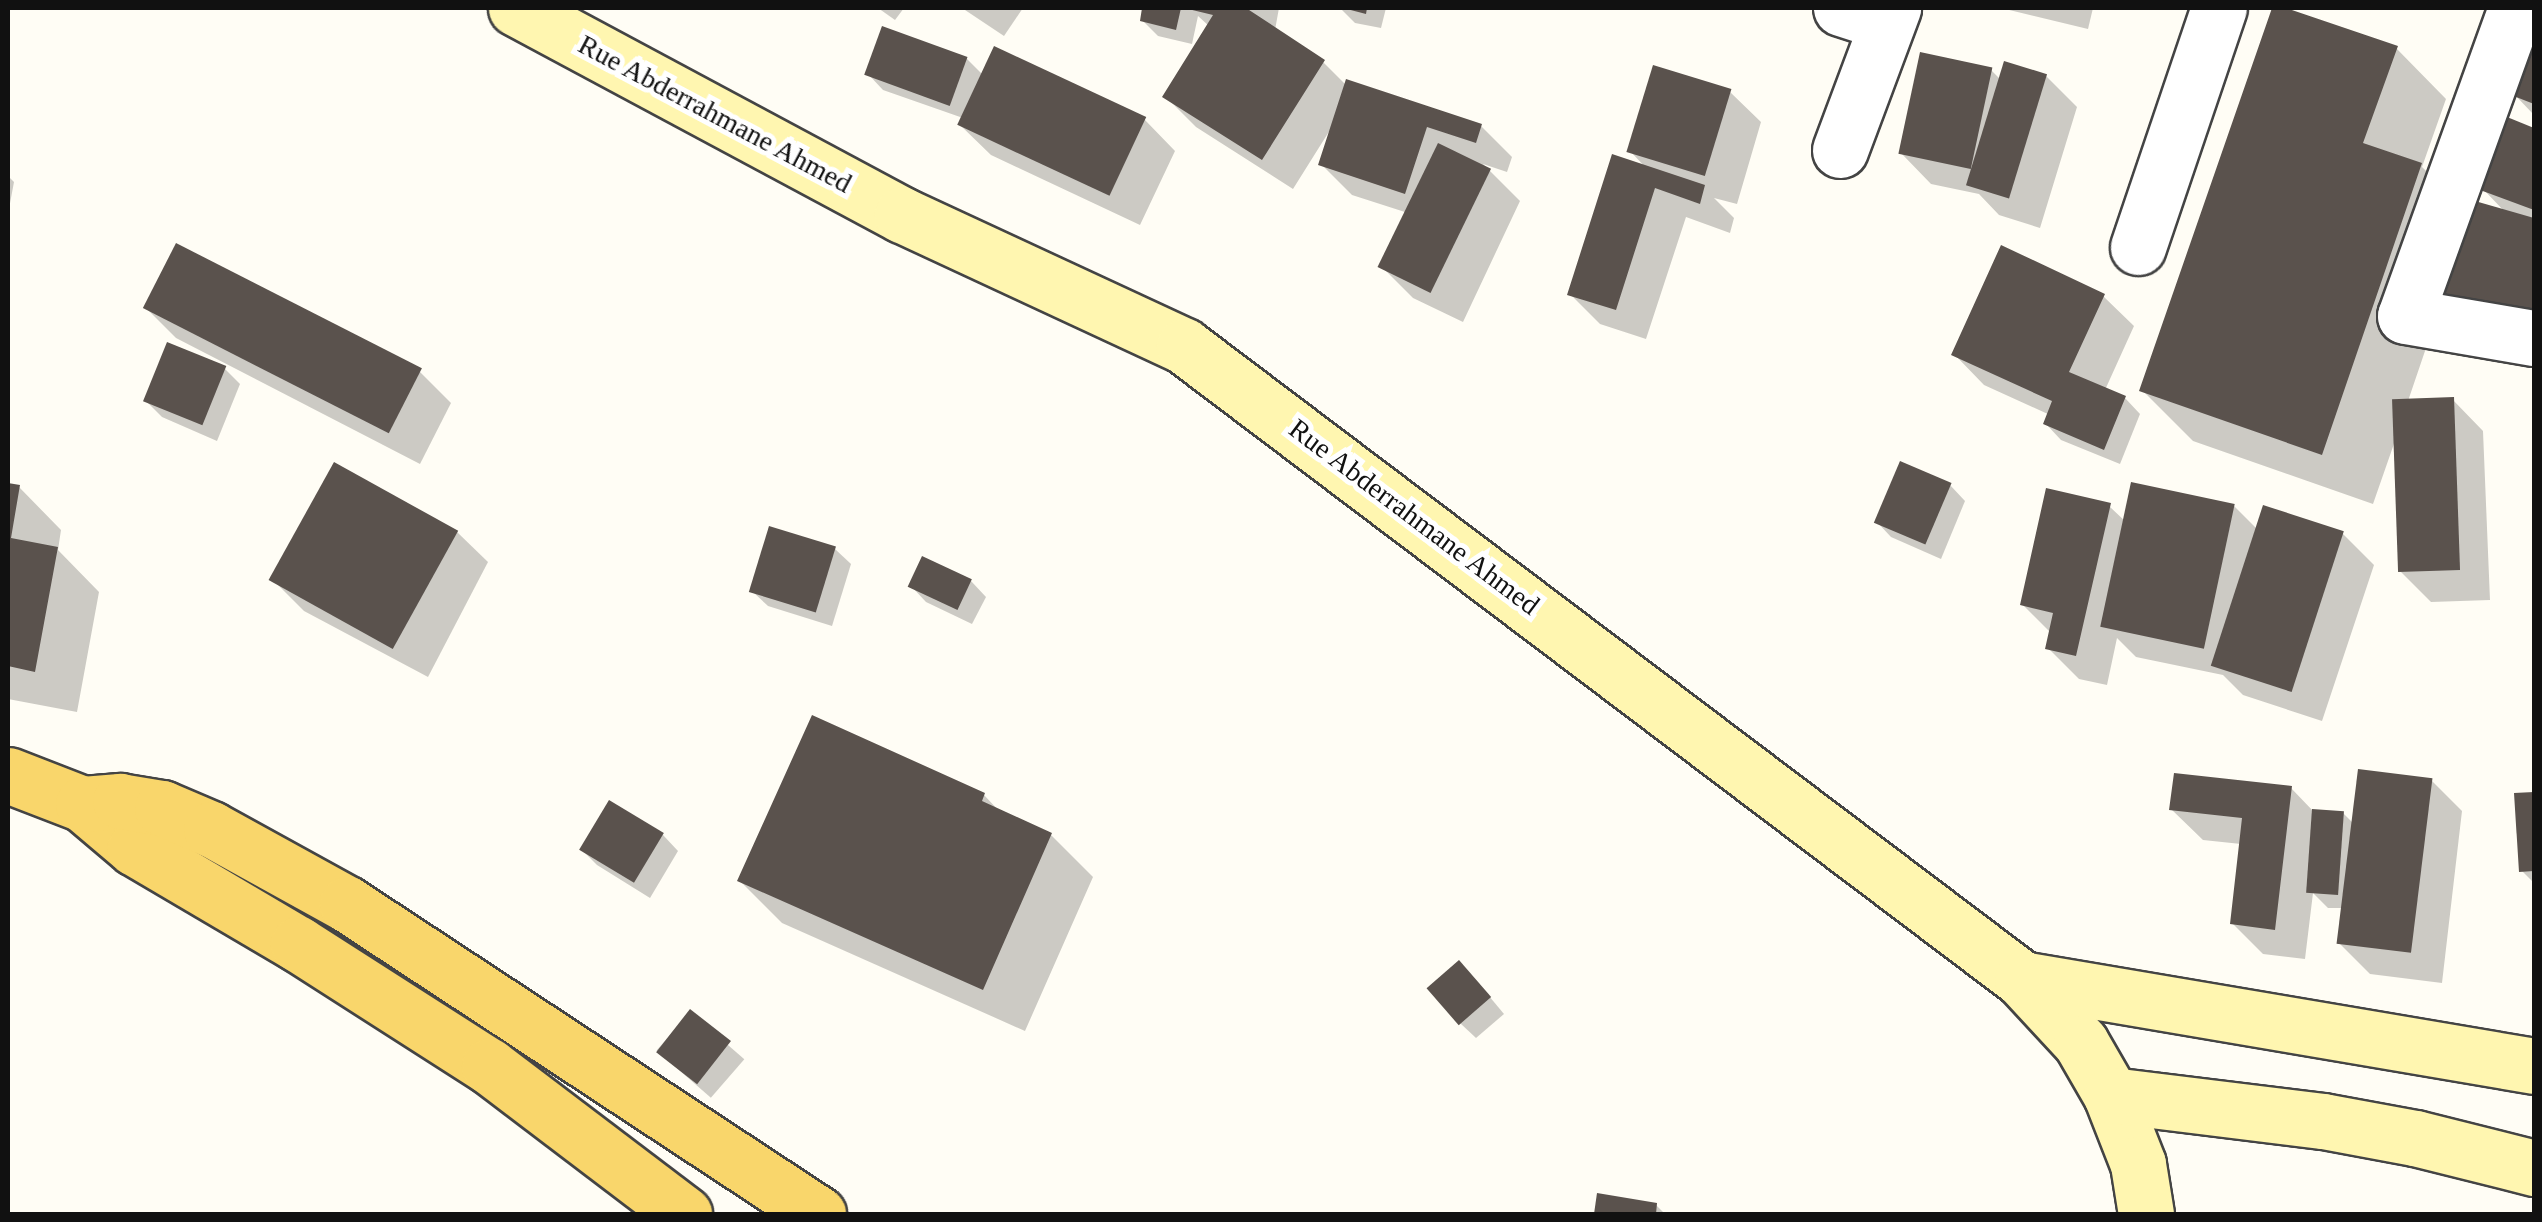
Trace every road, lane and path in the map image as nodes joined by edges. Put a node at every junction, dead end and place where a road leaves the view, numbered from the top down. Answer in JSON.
{"nodes":[{"id":1,"x":516,"y":8,"type":"edge"},
{"id":2,"x":2220,"y":8,"type":"edge"},
{"id":3,"x":2516,"y":8,"type":"edge"},
{"id":4,"x":1874,"y":13,"type":"edge"},
{"id":5,"x":1840,"y":150,"type":"dead end"},
{"id":6,"x":2138,"y":248,"type":"dead end"},
{"id":7,"x":2534,"y":338,"type":"edge"},
{"id":8,"x":8,"y":775,"type":"edge"},
{"id":9,"x":83,"y":804,"type":"junction"},
{"id":10,"x":2022,"y":978,"type":"junction"},
{"id":11,"x":2534,"y":1066,"type":"edge"},
{"id":12,"x":2110,"y":1095,"type":"junction"},
{"id":13,"x":2534,"y":1168,"type":"edge"},
{"id":14,"x":684,"y":1214,"type":"edge"},
{"id":15,"x":818,"y":1214,"type":"edge"},
{"id":16,"x":2146,"y":1214,"type":"edge"}],
"edges":[{"from":1,"to":10,"type":"main road","name":"Rue Abderrahmane Ahmed"},
{"from":2,"to":6,"type":"street"},
{"from":3,"to":7,"type":"street"},
{"from":4,"to":5,"type":"street"},
{"from":8,"to":9,"type":"main road"},
{"from":9,"to":14,"type":"main road"},
{"from":9,"to":15,"type":"main road"},
{"from":10,"to":11,"type":"main road"},
{"from":10,"to":12,"type":"main road","name":"Rue Abderrahmane Ahmed"},
{"from":12,"to":13,"type":"main road"},
{"from":12,"to":16,"type":"main road","name":"Rue Abderrahmane Ahmed"}]}
